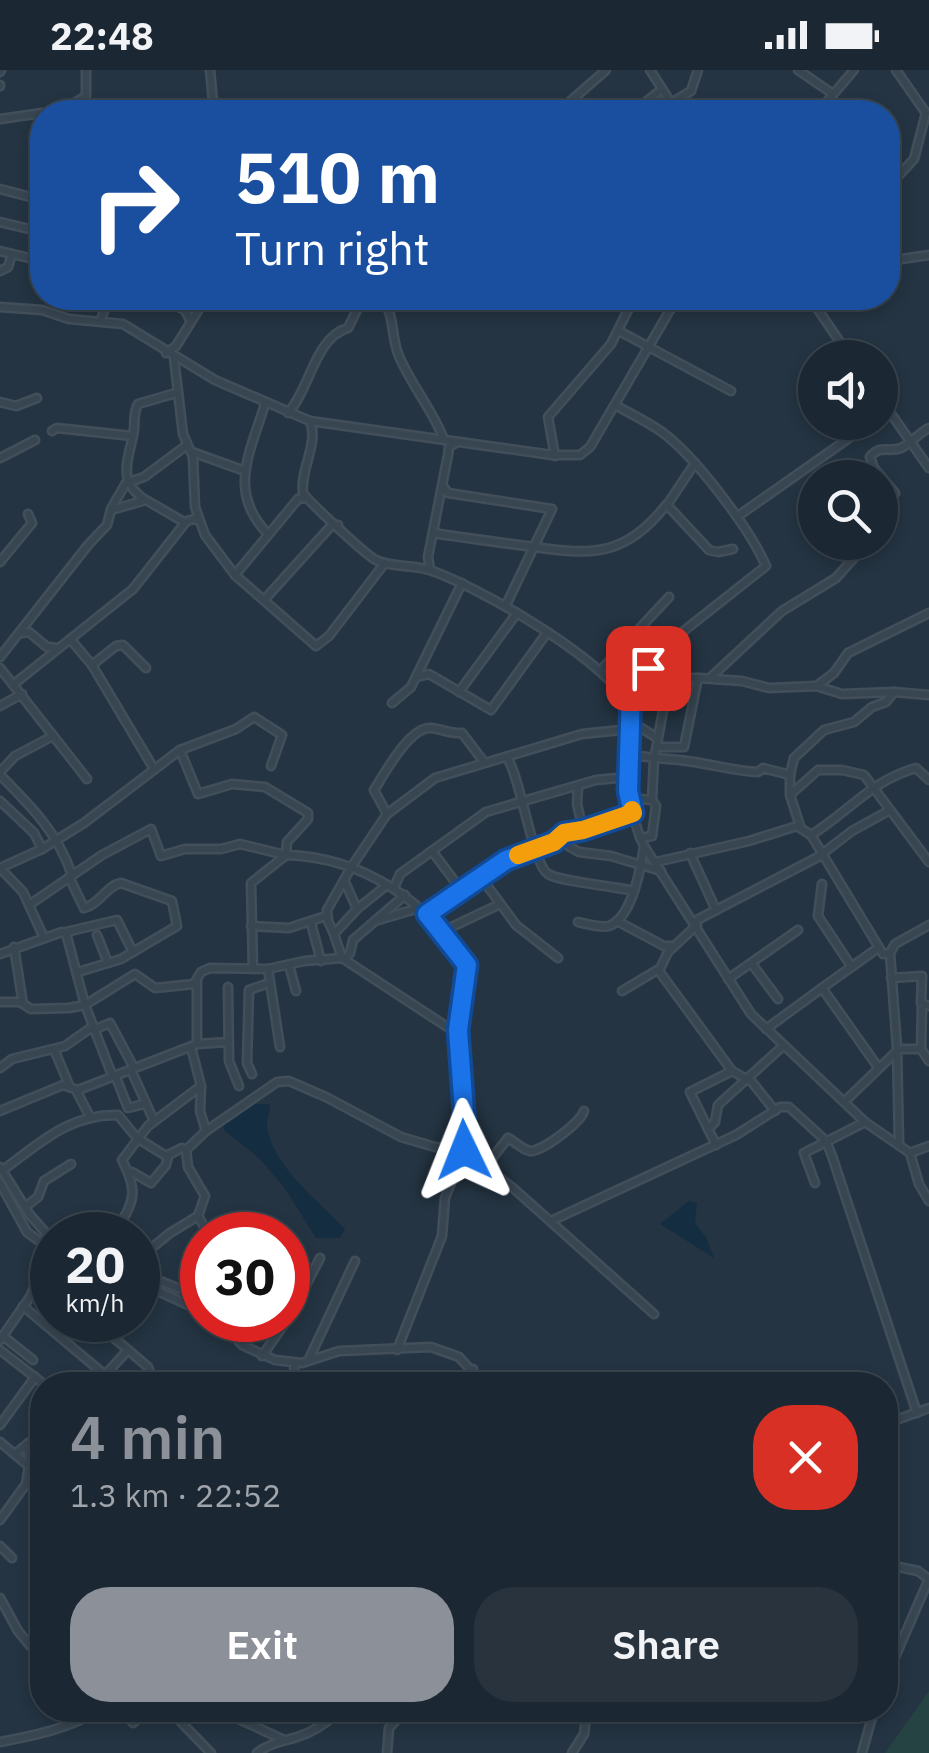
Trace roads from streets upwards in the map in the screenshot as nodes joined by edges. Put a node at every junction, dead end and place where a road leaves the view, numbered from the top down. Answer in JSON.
{"nodes":[{"id":1,"x":86,"y":70,"type":"edge"},
{"id":2,"x":210,"y":70,"type":"edge"},
{"id":3,"x":606,"y":70,"type":"edge"},
{"id":4,"x":650,"y":70,"type":"edge"},
{"id":5,"x":698,"y":70,"type":"edge"},
{"id":6,"x":798,"y":70,"type":"edge"},
{"id":7,"x":854,"y":70,"type":"edge"},
{"id":8,"x":896,"y":70,"type":"edge"},
{"id":9,"x":662,"y":90,"type":"junction"},
{"id":10,"x":833,"y":94,"type":"junction"},
{"id":11,"x":80,"y":100,"type":"edge"},
{"id":12,"x":213,"y":100,"type":"edge"},
{"id":13,"x":572,"y":100,"type":"edge"},
{"id":14,"x":649,"y":100,"type":"edge"},
{"id":15,"x":669,"y":100,"type":"edge"},
{"id":16,"x":680,"y":100,"type":"edge"},
{"id":17,"x":828,"y":100,"type":"edge"},
{"id":18,"x":30,"y":115,"type":"edge"},
{"id":19,"x":928,"y":116,"type":"edge"},
{"id":20,"x":0,"y":119,"type":"edge"},
{"id":21,"x":900,"y":174,"type":"edge"},
{"id":22,"x":0,"y":189,"type":"edge"},
{"id":23,"x":30,"y":197,"type":"edge"},
{"id":24,"x":0,"y":222,"type":"edge"},
{"id":25,"x":30,"y":229,"type":"edge"},
{"id":26,"x":0,"y":251,"type":"edge"},
{"id":27,"x":12,"y":254,"type":"junction"},
{"id":28,"x":929,"y":255,"type":"edge"},
{"id":29,"x":30,"y":258,"type":"edge"},
{"id":30,"x":900,"y":260,"type":"edge"},
{"id":31,"x":0,"y":271,"type":"edge"},
{"id":32,"x":0,"y":307,"type":"edge"},
{"id":33,"x":30,"y":309,"type":"edge"},
{"id":34,"x":42,"y":310,"type":"edge"},
{"id":35,"x":105,"y":310,"type":"edge"},
{"id":36,"x":184,"y":310,"type":"edge"},
{"id":37,"x":197,"y":310,"type":"edge"},
{"id":38,"x":357,"y":310,"type":"edge"},
{"id":39,"x":390,"y":310,"type":"edge"},
{"id":40,"x":628,"y":310,"type":"edge"},
{"id":41,"x":670,"y":310,"type":"edge"},
{"id":42,"x":818,"y":310,"type":"edge"},
{"id":43,"x":102,"y":320,"type":"junction"},
{"id":44,"x":190,"y":320,"type":"junction"},
{"id":45,"x":619,"y":330,"type":"junction"},
{"id":46,"x":839,"y":340,"type":"edge"},
{"id":47,"x":649,"y":345,"type":"junction"},
{"id":48,"x":170,"y":355,"type":"junction"},
{"id":49,"x":732,"y":391,"type":"dead end"},
{"id":50,"x":176,"y":393,"type":"junction"},
{"id":51,"x":37,"y":398,"type":"dead end"},
{"id":52,"x":0,"y":402,"type":"edge"},
{"id":53,"x":265,"y":404,"type":"junction"},
{"id":54,"x":616,"y":404,"type":"junction"},
{"id":55,"x":288,"y":413,"type":"junction"},
{"id":56,"x":310,"y":421,"type":"junction"},
{"id":57,"x":898,"y":423,"type":"edge"},
{"id":58,"x":929,"y":428,"type":"edge"},
{"id":59,"x":52,"y":430,"type":"dead end"},
{"id":60,"x":133,"y":436,"type":"junction"},
{"id":61,"x":35,"y":440,"type":"dead end"},
{"id":62,"x":846,"y":440,"type":"edge"},
{"id":63,"x":910,"y":440,"type":"junction"},
{"id":64,"x":446,"y":442,"type":"junction"},
{"id":65,"x":190,"y":448,"type":"junction"},
{"id":66,"x":555,"y":456,"type":"junction"},
{"id":67,"x":0,"y":458,"type":"edge"},
{"id":68,"x":871,"y":460,"type":"edge"},
{"id":69,"x":695,"y":463,"type":"junction"},
{"id":70,"x":929,"y":468,"type":"edge"},
{"id":71,"x":245,"y":472,"type":"junction"},
{"id":72,"x":128,"y":483,"type":"junction"},
{"id":73,"x":443,"y":486,"type":"junction"},
{"id":74,"x":306,"y":498,"type":"junction"},
{"id":75,"x":145,"y":500,"type":"junction"},
{"id":76,"x":667,"y":504,"type":"junction"},
{"id":77,"x":110,"y":511,"type":"junction"},
{"id":78,"x":28,"y":514,"type":"dead end"},
{"id":79,"x":738,"y":516,"type":"junction"},
{"id":80,"x":199,"y":521,"type":"junction"},
{"id":81,"x":186,"y":522,"type":"junction"},
{"id":82,"x":338,"y":525,"type":"junction"},
{"id":83,"x":268,"y":534,"type":"junction"},
{"id":84,"x":434,"y":534,"type":"junction"},
{"id":85,"x":536,"y":548,"type":"junction"},
{"id":86,"x":733,"y":549,"type":"dead end"},
{"id":87,"x":852,"y":560,"type":"edge"},
{"id":88,"x":0,"y":562,"type":"edge"},
{"id":89,"x":385,"y":564,"type":"junction"},
{"id":90,"x":427,"y":567,"type":"junction"},
{"id":91,"x":235,"y":575,"type":"junction"},
{"id":92,"x":462,"y":583,"type":"junction"},
{"id":93,"x":669,"y":597,"type":"dead end"},
{"id":94,"x":264,"y":599,"type":"junction"},
{"id":95,"x":506,"y":605,"type":"junction"},
{"id":96,"x":517,"y":613,"type":"junction"},
{"id":97,"x":929,"y":614,"type":"edge"},
{"id":98,"x":20,"y":634,"type":"junction"},
{"id":99,"x":546,"y":634,"type":"junction"},
{"id":100,"x":70,"y":640,"type":"junction"},
{"id":101,"x":60,"y":648,"type":"junction"},
{"id":102,"x":0,"y":657,"type":"edge"},
{"id":103,"x":92,"y":665,"type":"junction"},
{"id":104,"x":0,"y":668,"type":"edge"},
{"id":105,"x":146,"y":668,"type":"dead end"},
{"id":106,"x":600,"y":670,"type":"junction"},
{"id":107,"x":417,"y":677,"type":"junction"},
{"id":108,"x":607,"y":678,"type":"junction"},
{"id":109,"x":669,"y":678,"type":"junction"},
{"id":110,"x":698,"y":678,"type":"junction"},
{"id":111,"x":636,"y":679,"type":"junction"},
{"id":112,"x":709,"y":679,"type":"junction"},
{"id":113,"x":14,"y":684,"type":"junction"},
{"id":114,"x":816,"y":686,"type":"junction"},
{"id":115,"x":460,"y":692,"type":"junction"},
{"id":116,"x":894,"y":692,"type":"junction"},
{"id":117,"x":22,"y":694,"type":"junction"},
{"id":118,"x":929,"y":696,"type":"edge"},
{"id":119,"x":392,"y":703,"type":"dead end"},
{"id":120,"x":0,"y":706,"type":"edge"},
{"id":121,"x":632,"y":710,"type":"junction"},
{"id":122,"x":631,"y":726,"type":"junction"},
{"id":123,"x":51,"y":737,"type":"junction"},
{"id":124,"x":657,"y":742,"type":"junction"},
{"id":125,"x":180,"y":750,"type":"junction"},
{"id":126,"x":631,"y":754,"type":"junction"},
{"id":127,"x":506,"y":756,"type":"junction"},
{"id":128,"x":654,"y":760,"type":"junction"},
{"id":129,"x":484,"y":762,"type":"junction"},
{"id":130,"x":270,"y":766,"type":"dead end"},
{"id":131,"x":154,"y":768,"type":"junction"},
{"id":132,"x":0,"y":774,"type":"edge"},
{"id":133,"x":790,"y":775,"type":"junction"},
{"id":134,"x":628,"y":777,"type":"junction"},
{"id":135,"x":87,"y":779,"type":"dead end"},
{"id":136,"x":929,"y":780,"type":"edge"},
{"id":137,"x":578,"y":784,"type":"junction"},
{"id":138,"x":873,"y":786,"type":"junction"},
{"id":139,"x":790,"y":795,"type":"junction"},
{"id":140,"x":629,"y":798,"type":"junction"},
{"id":141,"x":524,"y":800,"type":"junction"},
{"id":142,"x":652,"y":800,"type":"junction"},
{"id":143,"x":0,"y":801,"type":"edge"},
{"id":144,"x":890,"y":810,"type":"junction"},
{"id":145,"x":633,"y":813,"type":"junction"},
{"id":146,"x":387,"y":814,"type":"junction"},
{"id":147,"x":800,"y":826,"type":"junction"},
{"id":148,"x":583,"y":830,"type":"junction"},
{"id":149,"x":811,"y":835,"type":"junction"},
{"id":150,"x":640,"y":838,"type":"junction"},
{"id":151,"x":57,"y":839,"type":"junction"},
{"id":152,"x":558,"y":840,"type":"junction"},
{"id":153,"x":42,"y":849,"type":"junction"},
{"id":154,"x":534,"y":850,"type":"junction"},
{"id":155,"x":432,"y":851,"type":"junction"},
{"id":156,"x":690,"y":852,"type":"junction"},
{"id":157,"x":823,"y":854,"type":"junction"},
{"id":158,"x":286,"y":855,"type":"junction"},
{"id":159,"x":643,"y":855,"type":"junction"},
{"id":160,"x":656,"y":862,"type":"junction"},
{"id":161,"x":929,"y":862,"type":"edge"},
{"id":162,"x":352,"y":866,"type":"junction"},
{"id":163,"x":0,"y":868,"type":"edge"},
{"id":164,"x":662,"y":871,"type":"junction"},
{"id":165,"x":71,"y":876,"type":"junction"},
{"id":166,"x":480,"y":876,"type":"junction"},
{"id":167,"x":3,"y":879,"type":"edge"},
{"id":168,"x":344,"y":880,"type":"junction"},
{"id":169,"x":822,"y":884,"type":"dead end"},
{"id":170,"x":391,"y":885,"type":"junction"},
{"id":171,"x":462,"y":890,"type":"junction"},
{"id":172,"x":634,"y":890,"type":"junction"},
{"id":173,"x":405,"y":895,"type":"junction"},
{"id":174,"x":499,"y":904,"type":"junction"},
{"id":175,"x":29,"y":905,"type":"junction"},
{"id":176,"x":420,"y":908,"type":"junction"},
{"id":177,"x":357,"y":909,"type":"junction"},
{"id":178,"x":716,"y":910,"type":"junction"},
{"id":179,"x":427,"y":914,"type":"junction"},
{"id":180,"x":326,"y":916,"type":"junction"},
{"id":181,"x":374,"y":921,"type":"junction"},
{"id":182,"x":617,"y":921,"type":"junction"},
{"id":183,"x":578,"y":922,"type":"dead end"},
{"id":184,"x":311,"y":923,"type":"junction"},
{"id":185,"x":696,"y":923,"type":"junction"},
{"id":186,"x":929,"y":925,"type":"edge"},
{"id":187,"x":252,"y":926,"type":"junction"},
{"id":188,"x":798,"y":930,"type":"dead end"},
{"id":189,"x":64,"y":932,"type":"junction"},
{"id":190,"x":441,"y":932,"type":"junction"},
{"id":191,"x":97,"y":934,"type":"dead end"},
{"id":192,"x":334,"y":934,"type":"junction"},
{"id":193,"x":44,"y":938,"type":"junction"},
{"id":194,"x":673,"y":946,"type":"junction"},
{"id":195,"x":14,"y":947,"type":"junction"},
{"id":196,"x":878,"y":948,"type":"junction"},
{"id":197,"x":1,"y":952,"type":"edge"},
{"id":198,"x":133,"y":952,"type":"junction"},
{"id":199,"x":890,"y":953,"type":"junction"},
{"id":200,"x":344,"y":958,"type":"junction"},
{"id":201,"x":558,"y":958,"type":"dead end"},
{"id":202,"x":321,"y":961,"type":"junction"},
{"id":203,"x":108,"y":964,"type":"junction"},
{"id":204,"x":752,"y":964,"type":"junction"},
{"id":205,"x":289,"y":965,"type":"junction"},
{"id":206,"x":851,"y":966,"type":"junction"},
{"id":207,"x":659,"y":968,"type":"junction"},
{"id":208,"x":253,"y":969,"type":"junction"},
{"id":209,"x":268,"y":969,"type":"junction"},
{"id":210,"x":78,"y":972,"type":"junction"},
{"id":211,"x":926,"y":976,"type":"edge"},
{"id":212,"x":891,"y":978,"type":"junction"},
{"id":213,"x":728,"y":979,"type":"junction"},
{"id":214,"x":197,"y":982,"type":"junction"},
{"id":215,"x":269,"y":984,"type":"junction"},
{"id":216,"x":228,"y":987,"type":"dead end"},
{"id":217,"x":822,"y":988,"type":"junction"},
{"id":218,"x":296,"y":991,"type":"dead end"},
{"id":219,"x":622,"y":991,"type":"dead end"},
{"id":220,"x":778,"y":999,"type":"dead end"},
{"id":221,"x":0,"y":1002,"type":"edge"},
{"id":222,"x":24,"y":1004,"type":"junction"},
{"id":223,"x":84,"y":1005,"type":"junction"},
{"id":224,"x":925,"y":1005,"type":"edge"},
{"id":225,"x":93,"y":1028,"type":"junction"},
{"id":226,"x":766,"y":1029,"type":"junction"},
{"id":227,"x":459,"y":1035,"type":"junction"},
{"id":228,"x":228,"y":1042,"type":"junction"},
{"id":229,"x":194,"y":1045,"type":"junction"},
{"id":230,"x":783,"y":1046,"type":"junction"},
{"id":231,"x":280,"y":1047,"type":"dead end"},
{"id":232,"x":920,"y":1048,"type":"junction"},
{"id":233,"x":54,"y":1049,"type":"junction"},
{"id":234,"x":897,"y":1050,"type":"junction"},
{"id":235,"x":929,"y":1061,"type":"edge"},
{"id":236,"x":878,"y":1067,"type":"junction"},
{"id":237,"x":0,"y":1068,"type":"edge"},
{"id":238,"x":133,"y":1069,"type":"junction"},
{"id":239,"x":732,"y":1071,"type":"junction"},
{"id":240,"x":252,"y":1074,"type":"dead end"},
{"id":241,"x":114,"y":1075,"type":"junction"},
{"id":242,"x":748,"y":1080,"type":"junction"},
{"id":243,"x":201,"y":1086,"type":"junction"},
{"id":244,"x":239,"y":1086,"type":"dead end"},
{"id":245,"x":73,"y":1088,"type":"junction"},
{"id":246,"x":844,"y":1102,"type":"junction"},
{"id":247,"x":144,"y":1104,"type":"junction"},
{"id":248,"x":0,"y":1111,"type":"edge"},
{"id":249,"x":584,"y":1111,"type":"dead end"},
{"id":250,"x":775,"y":1111,"type":"junction"},
{"id":251,"x":90,"y":1116,"type":"junction"},
{"id":252,"x":154,"y":1121,"type":"junction"},
{"id":253,"x":864,"y":1122,"type":"junction"},
{"id":254,"x":708,"y":1129,"type":"junction"},
{"id":255,"x":206,"y":1131,"type":"junction"},
{"id":256,"x":137,"y":1138,"type":"junction"},
{"id":257,"x":826,"y":1141,"type":"junction"},
{"id":258,"x":716,"y":1144,"type":"junction"},
{"id":259,"x":899,"y":1144,"type":"junction"},
{"id":260,"x":929,"y":1146,"type":"edge"},
{"id":261,"x":186,"y":1150,"type":"junction"},
{"id":262,"x":464,"y":1150,"type":"junction"},
{"id":263,"x":910,"y":1153,"type":"junction"},
{"id":264,"x":168,"y":1157,"type":"junction"},
{"id":265,"x":71,"y":1164,"type":"dead end"},
{"id":266,"x":486,"y":1166,"type":"junction"},
{"id":267,"x":1,"y":1168,"type":"edge"},
{"id":268,"x":130,"y":1171,"type":"junction"},
{"id":269,"x":815,"y":1183,"type":"dead end"},
{"id":270,"x":0,"y":1184,"type":"edge"},
{"id":271,"x":929,"y":1201,"type":"edge"},
{"id":272,"x":24,"y":1206,"type":"junction"},
{"id":273,"x":126,"y":1212,"type":"edge"},
{"id":274,"x":199,"y":1212,"type":"edge"},
{"id":275,"x":30,"y":1215,"type":"edge"},
{"id":276,"x":551,"y":1221,"type":"junction"},
{"id":277,"x":30,"y":1234,"type":"edge"},
{"id":278,"x":320,"y":1258,"type":"dead end"},
{"id":279,"x":354,"y":1261,"type":"dead end"},
{"id":280,"x":310,"y":1277,"type":"edge"},
{"id":281,"x":30,"y":1294,"type":"edge"},
{"id":282,"x":23,"y":1306,"type":"junction"},
{"id":283,"x":654,"y":1314,"type":"dead end"},
{"id":284,"x":1,"y":1338,"type":"edge"},
{"id":285,"x":117,"y":1342,"type":"edge"},
{"id":286,"x":240,"y":1342,"type":"edge"},
{"id":287,"x":272,"y":1342,"type":"edge"},
{"id":288,"x":0,"y":1350,"type":"edge"},
{"id":289,"x":127,"y":1350,"type":"junction"},
{"id":290,"x":397,"y":1350,"type":"junction"},
{"id":291,"x":262,"y":1356,"type":"junction"},
{"id":292,"x":33,"y":1360,"type":"dead end"},
{"id":293,"x":308,"y":1363,"type":"junction"},
{"id":294,"x":294,"y":1364,"type":"junction"},
{"id":295,"x":473,"y":1369,"type":"junction"},
{"id":296,"x":100,"y":1372,"type":"edge"},
{"id":297,"x":107,"y":1372,"type":"edge"},
{"id":298,"x":152,"y":1372,"type":"edge"},
{"id":299,"x":294,"y":1372,"type":"edge"},
{"id":300,"x":470,"y":1372,"type":"edge"},
{"id":301,"x":475,"y":1372,"type":"edge"},
{"id":302,"x":30,"y":1373,"type":"edge"},
{"id":303,"x":30,"y":1384,"type":"edge"},
{"id":304,"x":929,"y":1408,"type":"edge"},
{"id":305,"x":918,"y":1413,"type":"junction"},
{"id":306,"x":898,"y":1420,"type":"edge"},
{"id":307,"x":0,"y":1425,"type":"edge"},
{"id":308,"x":0,"y":1442,"type":"edge"},
{"id":309,"x":30,"y":1442,"type":"edge"},
{"id":310,"x":27,"y":1444,"type":"junction"},
{"id":311,"x":15,"y":1454,"type":"junction"},
{"id":312,"x":30,"y":1465,"type":"junction"},
{"id":313,"x":0,"y":1520,"type":"edge"},
{"id":314,"x":0,"y":1546,"type":"edge"},
{"id":315,"x":12,"y":1558,"type":"dead end"},
{"id":316,"x":898,"y":1568,"type":"edge"},
{"id":317,"x":928,"y":1576,"type":"edge"},
{"id":318,"x":0,"y":1598,"type":"edge"},
{"id":319,"x":30,"y":1646,"type":"edge"},
{"id":320,"x":898,"y":1649,"type":"edge"},
{"id":321,"x":76,"y":1722,"type":"edge"},
{"id":322,"x":181,"y":1722,"type":"edge"},
{"id":323,"x":245,"y":1722,"type":"edge"},
{"id":324,"x":326,"y":1722,"type":"edge"},
{"id":325,"x":395,"y":1722,"type":"edge"},
{"id":326,"x":586,"y":1722,"type":"edge"},
{"id":327,"x":871,"y":1722,"type":"edge"},
{"id":328,"x":283,"y":1740,"type":"junction"},
{"id":329,"x":0,"y":1742,"type":"edge"},
{"id":330,"x":212,"y":1753,"type":"edge"},
{"id":331,"x":257,"y":1753,"type":"edge"},
{"id":332,"x":387,"y":1753,"type":"edge"},
{"id":333,"x":572,"y":1753,"type":"edge"},
{"id":334,"x":862,"y":1753,"type":"edge"}],
"edges":[{"from":1,"to":11,"type":"street"},
{"from":2,"to":12,"type":"street"},
{"from":3,"to":13,"type":"street"},
{"from":4,"to":9,"type":"street"},
{"from":5,"to":16,"type":"street"},
{"from":6,"to":10,"type":"street"},
{"from":7,"to":10,"type":"street"},
{"from":8,"to":19,"type":"street"},
{"from":9,"to":14,"type":"street"},
{"from":9,"to":15,"type":"street"},
{"from":10,"to":17,"type":"street"},
{"from":18,"to":20,"type":"street"},
{"from":19,"to":21,"type":"street"},
{"from":22,"to":23,"type":"street"},
{"from":24,"to":25,"type":"street"},
{"from":26,"to":27,"type":"street"},
{"from":27,"to":29,"type":"street"},
{"from":27,"to":31,"type":"street"},
{"from":28,"to":30,"type":"street"},
{"from":32,"to":33,"type":"street"},
{"from":34,"to":43,"type":"street"},
{"from":35,"to":43,"type":"street"},
{"from":36,"to":44,"type":"street"},
{"from":37,"to":44,"type":"street"},
{"from":38,"to":55,"type":"street"},
{"from":39,"to":64,"type":"street"},
{"from":40,"to":45,"type":"street"},
{"from":41,"to":47,"type":"street"},
{"from":42,"to":46,"type":"street"},
{"from":43,"to":48,"type":"street"},
{"from":44,"to":48,"type":"street"},
{"from":45,"to":47,"type":"street"},
{"from":45,"to":66,"type":"street"},
{"from":47,"to":49,"type":"street"},
{"from":47,"to":54,"type":"street"},
{"from":48,"to":50,"type":"street"},
{"from":48,"to":53,"type":"street"},
{"from":50,"to":60,"type":"street"},
{"from":50,"to":65,"type":"street"},
{"from":51,"to":52,"type":"street"},
{"from":53,"to":55,"type":"street"},
{"from":53,"to":71,"type":"street"},
{"from":54,"to":66,"type":"street"},
{"from":54,"to":69,"type":"street"},
{"from":55,"to":56,"type":"street"},
{"from":56,"to":64,"type":"street"},
{"from":56,"to":74,"type":"street"},
{"from":57,"to":63,"type":"street"},
{"from":58,"to":63,"type":"street"},
{"from":59,"to":60,"type":"street"},
{"from":60,"to":72,"type":"street"},
{"from":61,"to":67,"type":"street"},
{"from":62,"to":79,"type":"street"},
{"from":63,"to":68,"type":"street"},
{"from":63,"to":70,"type":"street"},
{"from":64,"to":66,"type":"street"},
{"from":64,"to":73,"type":"street"},
{"from":65,"to":71,"type":"street"},
{"from":65,"to":72,"type":"street"},
{"from":65,"to":80,"type":"street"},
{"from":69,"to":76,"type":"street"},
{"from":69,"to":79,"type":"street"},
{"from":71,"to":83,"type":"street"},
{"from":72,"to":75,"type":"street"},
{"from":72,"to":77,"type":"street"},
{"from":73,"to":84,"type":"street"},
{"from":73,"to":85,"type":"street"},
{"from":74,"to":82,"type":"street"},
{"from":74,"to":83,"type":"street"},
{"from":75,"to":77,"type":"street"},
{"from":75,"to":81,"type":"street"},
{"from":76,"to":85,"type":"street"},
{"from":76,"to":86,"type":"street"},
{"from":77,"to":98,"type":"street"},
{"from":78,"to":88,"type":"street"},
{"from":79,"to":111,"type":"street"},
{"from":80,"to":81,"type":"street"},
{"from":80,"to":91,"type":"street"},
{"from":81,"to":100,"type":"street"},
{"from":82,"to":89,"type":"street"},
{"from":82,"to":94,"type":"street"},
{"from":83,"to":91,"type":"street"},
{"from":84,"to":85,"type":"street"},
{"from":84,"to":90,"type":"street"},
{"from":85,"to":95,"type":"street"},
{"from":87,"to":112,"type":"street"},
{"from":89,"to":90,"type":"street"},
{"from":89,"to":94,"type":"street"},
{"from":90,"to":92,"type":"street"},
{"from":91,"to":94,"type":"street"},
{"from":92,"to":95,"type":"street"},
{"from":92,"to":107,"type":"street"},
{"from":93,"to":106,"type":"street"},
{"from":95,"to":96,"type":"street"},
{"from":96,"to":99,"type":"street"},
{"from":96,"to":115,"type":"street"},
{"from":97,"to":114,"type":"street"},
{"from":98,"to":101,"type":"street"},
{"from":98,"to":102,"type":"street"},
{"from":99,"to":106,"type":"street"},
{"from":99,"to":115,"type":"street"},
{"from":100,"to":101,"type":"street"},
{"from":100,"to":103,"type":"street"},
{"from":101,"to":113,"type":"street"},
{"from":103,"to":105,"type":"street"},
{"from":103,"to":131,"type":"street"},
{"from":104,"to":113,"type":"street"},
{"from":106,"to":108,"type":"street"},
{"from":107,"to":115,"type":"street"},
{"from":107,"to":119,"type":"street"},
{"from":108,"to":111,"type":"street"},
{"from":108,"to":121,"type":"street"},
{"from":109,"to":110,"type":"street"},
{"from":109,"to":111,"type":"street"},
{"from":109,"to":124,"type":"street"},
{"from":110,"to":112,"type":"street"},
{"from":110,"to":124,"type":"street"},
{"from":111,"to":121,"type":"street"},
{"from":112,"to":114,"type":"street"},
{"from":113,"to":117,"type":"street"},
{"from":114,"to":116,"type":"street"},
{"from":116,"to":118,"type":"street"},
{"from":116,"to":133,"type":"street"},
{"from":117,"to":120,"type":"street"},
{"from":117,"to":123,"type":"street"},
{"from":121,"to":122,"type":"street"},
{"from":122,"to":124,"type":"street"},
{"from":122,"to":126,"type":"street"},
{"from":122,"to":127,"type":"street"},
{"from":123,"to":132,"type":"street"},
{"from":123,"to":135,"type":"street"},
{"from":124,"to":128,"type":"street"},
{"from":125,"to":130,"type":"street"},
{"from":125,"to":131,"type":"street"},
{"from":125,"to":158,"type":"street"},
{"from":126,"to":128,"type":"street"},
{"from":126,"to":134,"type":"street"},
{"from":127,"to":129,"type":"street"},
{"from":127,"to":141,"type":"street"},
{"from":128,"to":133,"type":"street"},
{"from":128,"to":142,"type":"street"},
{"from":129,"to":146,"type":"street"},
{"from":129,"to":146,"type":"street"},
{"from":131,"to":151,"type":"street"},
{"from":132,"to":151,"type":"street"},
{"from":133,"to":139,"type":"street"},
{"from":134,"to":137,"type":"street"},
{"from":134,"to":140,"type":"street"},
{"from":136,"to":138,"type":"street"},
{"from":137,"to":141,"type":"street"},
{"from":137,"to":148,"type":"street"},
{"from":138,"to":139,"type":"street"},
{"from":138,"to":144,"type":"street"},
{"from":138,"to":149,"type":"street"},
{"from":139,"to":147,"type":"street"},
{"from":140,"to":142,"type":"street"},
{"from":140,"to":145,"type":"street"},
{"from":141,"to":154,"type":"street"},
{"from":141,"to":155,"type":"street"},
{"from":142,"to":150,"type":"street"},
{"from":143,"to":153,"type":"street"},
{"from":144,"to":157,"type":"street"},
{"from":144,"to":161,"type":"street"},
{"from":145,"to":148,"type":"street"},
{"from":145,"to":150,"type":"street"},
{"from":146,"to":162,"type":"street"},
{"from":147,"to":149,"type":"street"},
{"from":147,"to":156,"type":"street"},
{"from":148,"to":152,"type":"street"},
{"from":149,"to":157,"type":"street"},
{"from":150,"to":159,"type":"street"},
{"from":151,"to":153,"type":"street"},
{"from":151,"to":165,"type":"street"},
{"from":152,"to":154,"type":"street"},
{"from":152,"to":159,"type":"street"},
{"from":153,"to":163,"type":"street"},
{"from":154,"to":166,"type":"street"},
{"from":154,"to":172,"type":"street"},
{"from":155,"to":170,"type":"street"},
{"from":155,"to":171,"type":"street"},
{"from":156,"to":160,"type":"street"},
{"from":156,"to":178,"type":"street"},
{"from":157,"to":178,"type":"street"},
{"from":157,"to":196,"type":"street"},
{"from":158,"to":162,"type":"street"},
{"from":158,"to":165,"type":"street"},
{"from":158,"to":187,"type":"street"},
{"from":159,"to":160,"type":"street"},
{"from":159,"to":164,"type":"street"},
{"from":159,"to":172,"type":"street"},
{"from":160,"to":164,"type":"street"},
{"from":162,"to":168,"type":"street"},
{"from":162,"to":170,"type":"street"},
{"from":163,"to":167,"type":"street"},
{"from":164,"to":185,"type":"street"},
{"from":165,"to":175,"type":"street"},
{"from":165,"to":198,"type":"street"},
{"from":166,"to":171,"type":"street"},
{"from":166,"to":174,"type":"street"},
{"from":167,"to":175,"type":"street"},
{"from":168,"to":177,"type":"street"},
{"from":168,"to":180,"type":"street"},
{"from":169,"to":206,"type":"street"},
{"from":170,"to":173,"type":"street"},
{"from":170,"to":177,"type":"street"},
{"from":171,"to":179,"type":"street"},
{"from":172,"to":182,"type":"street"},
{"from":173,"to":176,"type":"street"},
{"from":173,"to":181,"type":"street"},
{"from":174,"to":190,"type":"street"},
{"from":174,"to":201,"type":"street"},
{"from":175,"to":193,"type":"street"},
{"from":176,"to":179,"type":"street"},
{"from":176,"to":181,"type":"street"},
{"from":177,"to":192,"type":"street"},
{"from":178,"to":185,"type":"street"},
{"from":179,"to":190,"type":"street"},
{"from":180,"to":184,"type":"street"},
{"from":180,"to":192,"type":"street"},
{"from":181,"to":200,"type":"street"},
{"from":182,"to":183,"type":"street"},
{"from":182,"to":194,"type":"street"},
{"from":184,"to":187,"type":"street"},
{"from":184,"to":202,"type":"street"},
{"from":185,"to":194,"type":"street"},
{"from":185,"to":213,"type":"street"},
{"from":186,"to":199,"type":"street"},
{"from":187,"to":208,"type":"street"},
{"from":188,"to":204,"type":"street"},
{"from":189,"to":193,"type":"street"},
{"from":189,"to":198,"type":"street"},
{"from":189,"to":210,"type":"street"},
{"from":190,"to":227,"type":"street"},
{"from":191,"to":203,"type":"street"},
{"from":192,"to":200,"type":"street"},
{"from":193,"to":195,"type":"street"},
{"from":194,"to":207,"type":"street"},
{"from":195,"to":197,"type":"street"},
{"from":195,"to":222,"type":"street"},
{"from":196,"to":199,"type":"street"},
{"from":196,"to":206,"type":"street"},
{"from":198,"to":203,"type":"street"},
{"from":199,"to":212,"type":"street"},
{"from":200,"to":202,"type":"street"},
{"from":200,"to":227,"type":"street"},
{"from":202,"to":205,"type":"street"},
{"from":203,"to":210,"type":"street"},
{"from":204,"to":213,"type":"street"},
{"from":204,"to":220,"type":"street"},
{"from":205,"to":209,"type":"street"},
{"from":205,"to":218,"type":"street"},
{"from":206,"to":217,"type":"street"},
{"from":207,"to":219,"type":"street"},
{"from":207,"to":239,"type":"street"},
{"from":208,"to":209,"type":"street"},
{"from":208,"to":214,"type":"street"},
{"from":209,"to":215,"type":"street"},
{"from":210,"to":223,"type":"street"},
{"from":211,"to":212,"type":"street"},
{"from":211,"to":224,"type":"street"},
{"from":212,"to":234,"type":"street"},
{"from":213,"to":226,"type":"street"},
{"from":214,"to":223,"type":"street"},
{"from":214,"to":229,"type":"street"},
{"from":215,"to":231,"type":"street"},
{"from":215,"to":240,"type":"street"},
{"from":216,"to":228,"type":"street"},
{"from":217,"to":226,"type":"street"},
{"from":217,"to":236,"type":"street"},
{"from":221,"to":222,"type":"street"},
{"from":222,"to":223,"type":"street"},
{"from":223,"to":225,"type":"street"},
{"from":224,"to":232,"type":"street"},
{"from":225,"to":233,"type":"street"},
{"from":225,"to":238,"type":"street"},
{"from":225,"to":241,"type":"street"},
{"from":226,"to":230,"type":"street"},
{"from":227,"to":262,"type":"street"},
{"from":228,"to":229,"type":"street"},
{"from":228,"to":244,"type":"street"},
{"from":229,"to":238,"type":"street"},
{"from":229,"to":243,"type":"street"},
{"from":230,"to":242,"type":"street"},
{"from":230,"to":246,"type":"street"},
{"from":232,"to":234,"type":"street"},
{"from":232,"to":235,"type":"street"},
{"from":233,"to":237,"type":"street"},
{"from":233,"to":245,"type":"street"},
{"from":234,"to":236,"type":"street"},
{"from":234,"to":259,"type":"street"},
{"from":236,"to":246,"type":"street"},
{"from":238,"to":241,"type":"street"},
{"from":238,"to":247,"type":"street"},
{"from":239,"to":242,"type":"street"},
{"from":239,"to":254,"type":"street"},
{"from":241,"to":245,"type":"street"},
{"from":241,"to":247,"type":"street"},
{"from":242,"to":250,"type":"street"},
{"from":242,"to":254,"type":"street"},
{"from":243,"to":252,"type":"street"},
{"from":243,"to":255,"type":"street"},
{"from":245,"to":248,"type":"street"},
{"from":245,"to":251,"type":"street"},
{"from":246,"to":253,"type":"street"},
{"from":247,"to":252,"type":"street"},
{"from":249,"to":266,"type":"street"},
{"from":250,"to":257,"type":"street"},
{"from":250,"to":258,"type":"street"},
{"from":251,"to":256,"type":"street"},
{"from":251,"to":267,"type":"street"},
{"from":252,"to":256,"type":"street"},
{"from":253,"to":257,"type":"street"},
{"from":253,"to":259,"type":"street"},
{"from":254,"to":258,"type":"street"},
{"from":255,"to":261,"type":"street"},
{"from":255,"to":262,"type":"street"},
{"from":256,"to":264,"type":"street"},
{"from":256,"to":268,"type":"street"},
{"from":257,"to":269,"type":"street"},
{"from":257,"to":305,"type":"street"},
{"from":258,"to":276,"type":"street"},
{"from":259,"to":263,"type":"street"},
{"from":260,"to":263,"type":"street"},
{"from":261,"to":264,"type":"street"},
{"from":261,"to":274,"type":"street"},
{"from":262,"to":266,"type":"street"},
{"from":262,"to":290,"type":"street"},
{"from":263,"to":271,"type":"street"},
{"from":264,"to":268,"type":"street"},
{"from":265,"to":272,"type":"street"},
{"from":266,"to":276,"type":"street"},
{"from":267,"to":272,"type":"street"},
{"from":268,"to":273,"type":"street"},
{"from":270,"to":277,"type":"street"},
{"from":272,"to":275,"type":"street"},
{"from":276,"to":283,"type":"street"},
{"from":278,"to":280,"type":"street"},
{"from":279,"to":293,"type":"street"},
{"from":281,"to":282,"type":"street"},
{"from":282,"to":284,"type":"street"},
{"from":282,"to":296,"type":"street"},
{"from":284,"to":292,"type":"street"},
{"from":285,"to":289,"type":"street"},
{"from":286,"to":291,"type":"street"},
{"from":287,"to":291,"type":"street"},
{"from":288,"to":302,"type":"street"},
{"from":289,"to":297,"type":"street"},
{"from":289,"to":298,"type":"street"},
{"from":290,"to":293,"type":"street"},
{"from":290,"to":295,"type":"street"},
{"from":291,"to":294,"type":"street"},
{"from":293,"to":294,"type":"street"},
{"from":294,"to":299,"type":"street"},
{"from":295,"to":300,"type":"street"},
{"from":295,"to":301,"type":"street"},
{"from":303,"to":307,"type":"street"},
{"from":304,"to":305,"type":"street"},
{"from":305,"to":306,"type":"street"},
{"from":308,"to":311,"type":"street"},
{"from":309,"to":310,"type":"street"},
{"from":310,"to":311,"type":"street"},
{"from":310,"to":312,"type":"street"},
{"from":311,"to":312,"type":"street"},
{"from":312,"to":313,"type":"street"},
{"from":314,"to":315,"type":"street"},
{"from":316,"to":317,"type":"street"},
{"from":317,"to":320,"type":"street"},
{"from":318,"to":319,"type":"street"},
{"from":321,"to":329,"type":"street"},
{"from":322,"to":330,"type":"street"},
{"from":323,"to":328,"type":"street"},
{"from":324,"to":328,"type":"street"},
{"from":325,"to":332,"type":"street"},
{"from":326,"to":333,"type":"street"},
{"from":327,"to":334,"type":"street"},
{"from":328,"to":331,"type":"street"}]}
